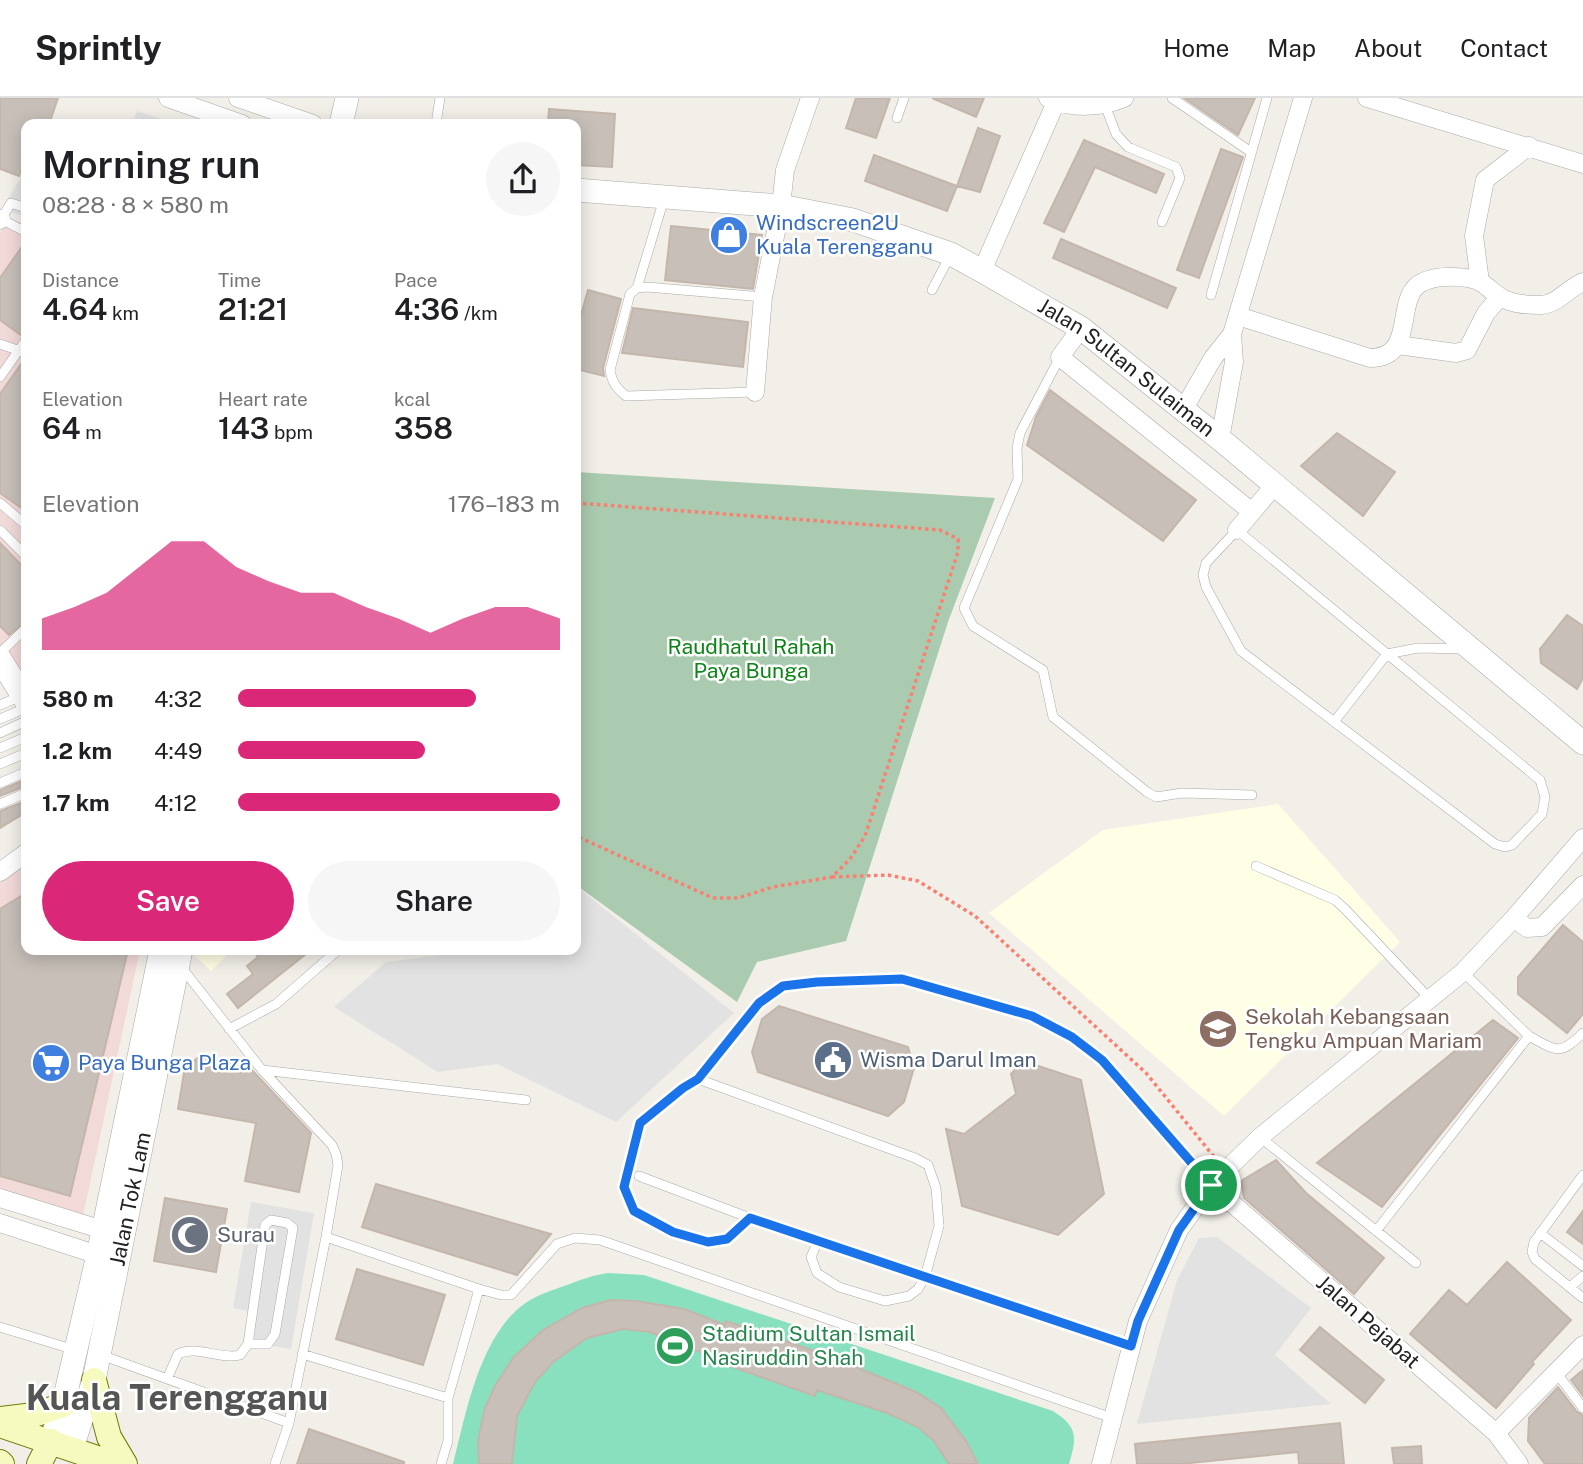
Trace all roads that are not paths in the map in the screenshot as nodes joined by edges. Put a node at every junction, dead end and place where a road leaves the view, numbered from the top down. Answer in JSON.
{"nodes":[{"id":1,"x":168,"y":98,"type":"edge"},
{"id":2,"x":238,"y":98,"type":"edge"},
{"id":3,"x":440,"y":98,"type":"edge"},
{"id":4,"x":810,"y":98,"type":"edge"},
{"id":5,"x":904,"y":98,"type":"edge"},
{"id":6,"x":1124,"y":98,"type":"edge"},
{"id":7,"x":1172,"y":98,"type":"edge"},
{"id":8,"x":1267,"y":98,"type":"edge"},
{"id":9,"x":1303,"y":98,"type":"edge"},
{"id":10,"x":1367,"y":98,"type":"edge"},
{"id":11,"x":1052,"y":100,"type":"edge"},
{"id":12,"x":1105,"y":105,"type":"junction"},
{"id":13,"x":897,"y":118,"type":"dead end"},
{"id":14,"x":228,"y":119,"type":"edge"},
{"id":15,"x":299,"y":119,"type":"edge"},
{"id":16,"x":437,"y":119,"type":"edge"},
{"id":17,"x":1529,"y":146,"type":"junction"},
{"id":18,"x":1251,"y":152,"type":"junction"},
{"id":19,"x":1583,"y":164,"type":"edge"},
{"id":20,"x":581,"y":190,"type":"edge"},
{"id":21,"x":665,"y":198,"type":"junction"},
{"id":22,"x":21,"y":206,"type":"edge"},
{"id":23,"x":781,"y":206,"type":"junction"},
{"id":24,"x":0,"y":219,"type":"edge"},
{"id":25,"x":1162,"y":222,"type":"dead end"},
{"id":26,"x":21,"y":230,"type":"edge"},
{"id":27,"x":951,"y":254,"type":"junction"},
{"id":28,"x":982,"y":271,"type":"junction"},
{"id":29,"x":1480,"y":282,"type":"junction"},
{"id":30,"x":1583,"y":282,"type":"edge"},
{"id":31,"x":636,"y":288,"type":"junction"},
{"id":32,"x":932,"y":290,"type":"dead end"},
{"id":33,"x":1211,"y":295,"type":"dead end"},
{"id":34,"x":763,"y":297,"type":"junction"},
{"id":35,"x":1500,"y":298,"type":"junction"},
{"id":36,"x":1238,"y":316,"type":"junction"},
{"id":37,"x":1081,"y":328,"type":"junction"},
{"id":38,"x":1232,"y":334,"type":"junction"},
{"id":39,"x":0,"y":344,"type":"edge"},
{"id":40,"x":1398,"y":345,"type":"junction"},
{"id":41,"x":21,"y":353,"type":"edge"},
{"id":42,"x":21,"y":354,"type":"edge"},
{"id":43,"x":1060,"y":357,"type":"junction"},
{"id":44,"x":0,"y":377,"type":"edge"},
{"id":45,"x":755,"y":392,"type":"joint"},
{"id":46,"x":1183,"y":410,"type":"junction"},
{"id":47,"x":1220,"y":439,"type":"junction"},
{"id":48,"x":1274,"y":485,"type":"junction"},
{"id":49,"x":0,"y":503,"type":"edge"},
{"id":50,"x":1252,"y":512,"type":"junction"},
{"id":51,"x":21,"y":520,"type":"edge"},
{"id":52,"x":0,"y":530,"type":"edge"},
{"id":53,"x":1237,"y":530,"type":"junction"},
{"id":54,"x":21,"y":551,"type":"edge"},
{"id":55,"x":21,"y":647,"type":"edge"},
{"id":56,"x":1472,"y":650,"type":"junction"},
{"id":57,"x":1387,"y":654,"type":"junction"},
{"id":58,"x":12,"y":681,"type":"edge"},
{"id":59,"x":0,"y":705,"type":"edge"},
{"id":60,"x":0,"y":719,"type":"edge"},
{"id":61,"x":1334,"y":722,"type":"junction"},
{"id":62,"x":21,"y":723,"type":"edge"},
{"id":63,"x":0,"y":733,"type":"edge"},
{"id":64,"x":21,"y":739,"type":"edge"},
{"id":65,"x":1583,"y":743,"type":"edge"},
{"id":66,"x":0,"y":748,"type":"edge"},
{"id":67,"x":21,"y":755,"type":"edge"},
{"id":68,"x":0,"y":764,"type":"edge"},
{"id":69,"x":21,"y":774,"type":"edge"},
{"id":70,"x":0,"y":783,"type":"edge"},
{"id":71,"x":21,"y":795,"type":"edge"},
{"id":72,"x":1252,"y":795,"type":"dead end"},
{"id":73,"x":0,"y":804,"type":"edge"},
{"id":74,"x":1583,"y":838,"type":"edge"},
{"id":75,"x":21,"y":857,"type":"edge"},
{"id":76,"x":1256,"y":866,"type":"dead end"},
{"id":77,"x":0,"y":872,"type":"edge"},
{"id":78,"x":1583,"y":885,"type":"edge"},
{"id":79,"x":1514,"y":918,"type":"junction"},
{"id":80,"x":174,"y":955,"type":"edge"},
{"id":81,"x":332,"y":955,"type":"edge"},
{"id":82,"x":1463,"y":972,"type":"junction"},
{"id":83,"x":1430,"y":999,"type":"junction"},
{"id":84,"x":229,"y":1029,"type":"junction"},
{"id":85,"x":1583,"y":1033,"type":"edge"},
{"id":86,"x":1529,"y":1036,"type":"junction"},
{"id":87,"x":262,"y":1070,"type":"junction"},
{"id":88,"x":698,"y":1079,"type":"junction"},
{"id":89,"x":526,"y":1100,"type":"dead end"},
{"id":90,"x":1260,"y":1137,"type":"junction"},
{"id":91,"x":1583,"y":1175,"type":"edge"},
{"id":92,"x":639,"y":1176,"type":"dead end"},
{"id":93,"x":1211,"y":1185,"type":"junction"},
{"id":94,"x":0,"y":1198,"type":"edge"},
{"id":95,"x":750,"y":1218,"type":"junction"},
{"id":96,"x":0,"y":1223,"type":"edge"},
{"id":97,"x":103,"y":1230,"type":"junction"},
{"id":98,"x":1376,"y":1231,"type":"junction"},
{"id":99,"x":1540,"y":1233,"type":"junction"},
{"id":100,"x":326,"y":1237,"type":"junction"},
{"id":101,"x":818,"y":1241,"type":"junction"},
{"id":102,"x":98,"y":1255,"type":"junction"},
{"id":103,"x":1416,"y":1262,"type":"dead end"},
{"id":104,"x":1583,"y":1266,"type":"edge"},
{"id":105,"x":1583,"y":1276,"type":"edge"},
{"id":106,"x":1570,"y":1287,"type":"junction"},
{"id":107,"x":479,"y":1289,"type":"junction"},
{"id":108,"x":1583,"y":1298,"type":"edge"},
{"id":109,"x":0,"y":1327,"type":"edge"},
{"id":110,"x":247,"y":1344,"type":"junction"},
{"id":111,"x":1583,"y":1345,"type":"edge"},
{"id":112,"x":1131,"y":1346,"type":"junction"},
{"id":113,"x":76,"y":1351,"type":"junction"},
{"id":114,"x":302,"y":1353,"type":"junction"},
{"id":115,"x":99,"y":1355,"type":"junction"},
{"id":116,"x":1556,"y":1372,"type":"junction"},
{"id":117,"x":167,"y":1379,"type":"junction"},
{"id":118,"x":94,"y":1380,"type":"junction"},
{"id":119,"x":448,"y":1398,"type":"junction"},
{"id":120,"x":62,"y":1405,"type":"junction"},
{"id":121,"x":1583,"y":1408,"type":"edge"},
{"id":122,"x":0,"y":1419,"type":"edge"},
{"id":123,"x":1112,"y":1419,"type":"junction"},
{"id":124,"x":289,"y":1423,"type":"junction"},
{"id":125,"x":0,"y":1425,"type":"edge"},
{"id":126,"x":1496,"y":1433,"type":"junction"},
{"id":127,"x":60,"y":1454,"type":"edge"},
{"id":128,"x":39,"y":1464,"type":"edge"},
{"id":129,"x":115,"y":1464,"type":"edge"},
{"id":130,"x":125,"y":1464,"type":"edge"},
{"id":131,"x":275,"y":1464,"type":"edge"},
{"id":132,"x":442,"y":1464,"type":"edge"},
{"id":133,"x":1101,"y":1464,"type":"edge"},
{"id":134,"x":1519,"y":1464,"type":"edge"}],
"edges":[{"from":1,"to":14,"type":"street"},
{"from":2,"to":15,"type":"street"},
{"from":3,"to":16,"type":"lane"},
{"from":4,"to":23,"type":"street"},
{"from":5,"to":13,"type":"lane"},
{"from":6,"to":12,"type":"street"},
{"from":7,"to":18,"type":"lane"},
{"from":8,"to":18,"type":"lane"},
{"from":9,"to":36,"type":"street"},
{"from":10,"to":17,"type":"street"},
{"from":11,"to":12,"type":"street"},
{"from":11,"to":28,"type":"street"},
{"from":12,"to":25,"type":"lane"},
{"from":17,"to":19,"type":"street"},
{"from":17,"to":29,"type":"street"},
{"from":18,"to":33,"type":"lane"},
{"from":20,"to":21,"type":"street","name":"Jalan Sultan Sulaiman"},
{"from":21,"to":23,"type":"street","name":"Jalan Sultan Sulaiman"},
{"from":21,"to":31,"type":"lane"},
{"from":22,"to":24,"type":"lane"},
{"from":23,"to":27,"type":"street","name":"Jalan Sultan Sulaiman"},
{"from":23,"to":34,"type":"street"},
{"from":24,"to":26,"type":"lane"},
{"from":27,"to":28,"type":"street","name":"Jalan Sultan Sulaiman"},
{"from":27,"to":32,"type":"lane"},
{"from":28,"to":37,"type":"street","name":"Jalan Sultan Sulaiman"},
{"from":29,"to":35,"type":"street"},
{"from":29,"to":40,"type":"street"},
{"from":30,"to":35,"type":"street"},
{"from":31,"to":34,"type":"lane"},
{"from":31,"to":45,"type":"lane"},
{"from":34,"to":45,"type":"street"},
{"from":35,"to":40,"type":"street"},
{"from":36,"to":38,"type":"street"},
{"from":36,"to":40,"type":"street"},
{"from":37,"to":43,"type":"street"},
{"from":37,"to":46,"type":"street","name":"Jalan Sultan Sulaiman"},
{"from":38,"to":46,"type":"street"},
{"from":38,"to":47,"type":"street"},
{"from":39,"to":41,"type":"lane"},
{"from":42,"to":44,"type":"lane"},
{"from":43,"to":50,"type":"street"},
{"from":43,"to":72,"type":"lane"},
{"from":46,"to":47,"type":"street","name":"Jalan Sultan Sulaiman"},
{"from":47,"to":48,"type":"street","name":"Jalan Sultan Sulaiman"},
{"from":48,"to":50,"type":"street"},
{"from":48,"to":56,"type":"street","name":"Jalan Sultan Sulaiman"},
{"from":49,"to":51,"type":"lane"},
{"from":50,"to":53,"type":"street"},
{"from":52,"to":54,"type":"lane"},
{"from":53,"to":57,"type":"lane"},
{"from":53,"to":61,"type":"lane"},
{"from":55,"to":58,"type":"lane"},
{"from":56,"to":57,"type":"lane"},
{"from":56,"to":65,"type":"street","name":"Jalan Sultan Sulaiman"},
{"from":57,"to":61,"type":"lane"},
{"from":57,"to":61,"type":"lane"},
{"from":58,"to":59,"type":"lane"},
{"from":58,"to":60,"type":"lane"},
{"from":62,"to":63,"type":"lane"},
{"from":64,"to":66,"type":"lane"},
{"from":67,"to":68,"type":"lane"},
{"from":69,"to":70,"type":"lane"},
{"from":71,"to":73,"type":"lane"},
{"from":74,"to":79,"type":"street"},
{"from":75,"to":77,"type":"street"},
{"from":76,"to":83,"type":"lane"},
{"from":78,"to":79,"type":"street"},
{"from":79,"to":82,"type":"street"},
{"from":80,"to":84,"type":"lane"},
{"from":80,"to":97,"type":"street","name":"Jalan Tok Lam"},
{"from":80,"to":115,"type":"street","name":"Jalan Tok Lam"},
{"from":81,"to":84,"type":"lane"},
{"from":82,"to":83,"type":"street"},
{"from":82,"to":86,"type":"lane"},
{"from":83,"to":90,"type":"street"},
{"from":84,"to":87,"type":"lane"},
{"from":85,"to":86,"type":"lane"},
{"from":86,"to":98,"type":"lane"},
{"from":87,"to":89,"type":"lane"},
{"from":87,"to":100,"type":"lane"},
{"from":88,"to":93,"type":"lane"},
{"from":88,"to":95,"type":"lane"},
{"from":88,"to":101,"type":"lane","bridge":true},
{"from":90,"to":93,"type":"street"},
{"from":90,"to":98,"type":"lane"},
{"from":91,"to":99,"type":"lane"},
{"from":92,"to":95,"type":"lane"},
{"from":93,"to":112,"type":"street"},
{"from":93,"to":126,"type":"street","name":"Jalan Pejabat"},
{"from":94,"to":97,"type":"street"},
{"from":95,"to":101,"type":"lane"},
{"from":96,"to":102,"type":"street"},
{"from":97,"to":102,"type":"street","name":"Jalan Tok Lam"},
{"from":98,"to":103,"type":"lane"},
{"from":99,"to":104,"type":"lane"},
{"from":99,"to":106,"type":"lane"},
{"from":100,"to":107,"type":"lane"},
{"from":100,"to":114,"type":"lane"},
{"from":101,"to":112,"type":"lane"},
{"from":102,"to":113,"type":"street","name":"Jalan Tok Lam"},
{"from":105,"to":106,"type":"lane"},
{"from":106,"to":108,"type":"lane"},
{"from":107,"to":119,"type":"lane"},
{"from":107,"to":123,"type":"lane"},
{"from":109,"to":113,"type":"lane"},
{"from":110,"to":110,"type":"lane"},
{"from":110,"to":117,"type":"lane"},
{"from":111,"to":116,"type":"street"},
{"from":112,"to":123,"type":"street"},
{"from":113,"to":120,"type":"street","name":"Jalan Tok Lam"},
{"from":114,"to":119,"type":"lane"},
{"from":114,"to":124,"type":"lane"},
{"from":115,"to":117,"type":"lane"},
{"from":115,"to":118,"type":"street","name":"Jalan Tok Lam"},
{"from":116,"to":121,"type":"lane"},
{"from":116,"to":126,"type":"street"},
{"from":117,"to":124,"type":"lane"},
{"from":118,"to":127,"type":"street","name":"Jalan Tok Lam"},
{"from":118,"to":130,"type":"main road"},
{"from":119,"to":132,"type":"lane"},
{"from":120,"to":122,"type":"main road"},
{"from":120,"to":127,"type":"street","name":"Jalan Tok Lam"},
{"from":123,"to":133,"type":"street"},
{"from":124,"to":131,"type":"lane"},
{"from":125,"to":127,"type":"main road"},
{"from":126,"to":134,"type":"street","name":"Jalan Pejabat"},
{"from":127,"to":128,"type":"main road"},
{"from":127,"to":129,"type":"main road"}]}
